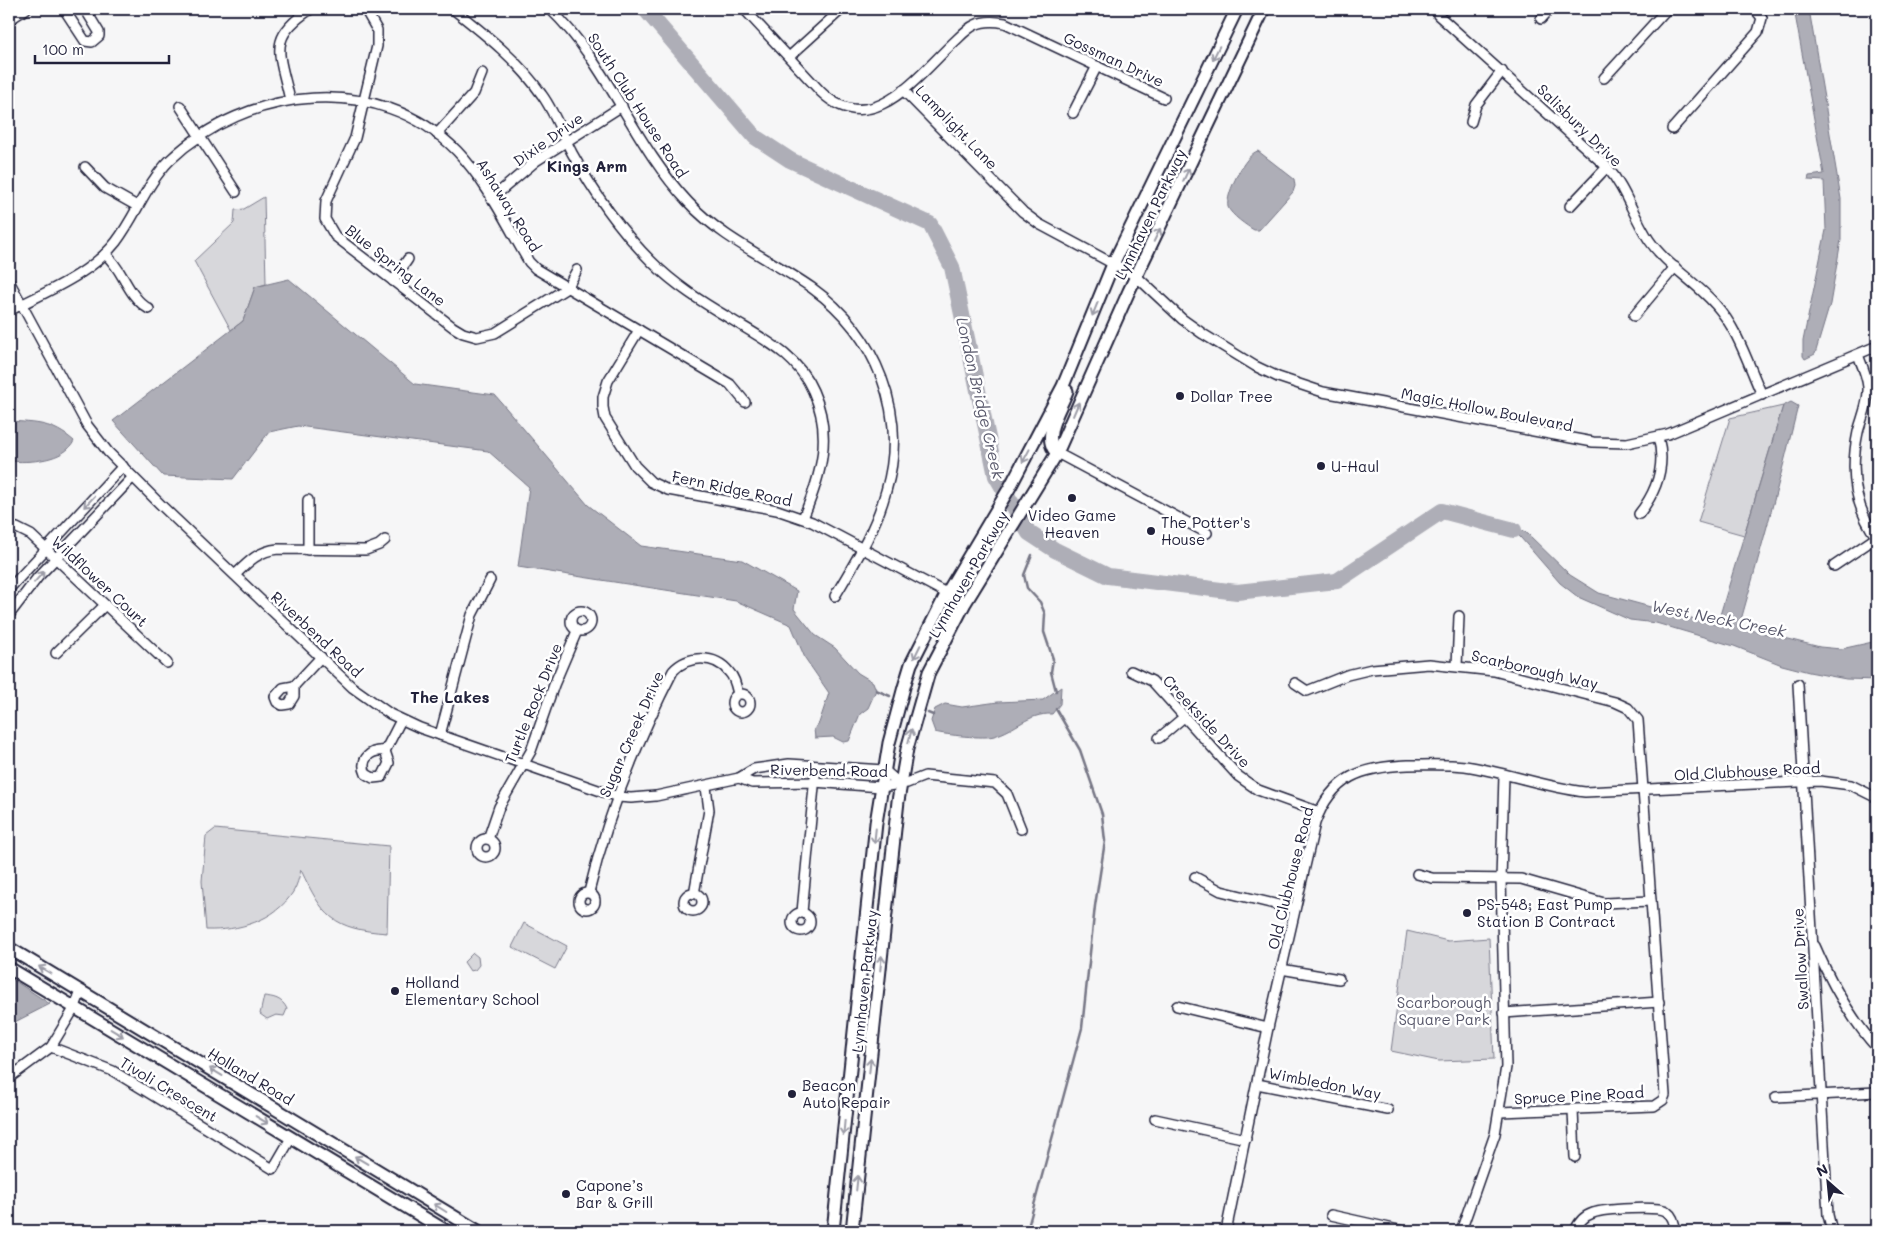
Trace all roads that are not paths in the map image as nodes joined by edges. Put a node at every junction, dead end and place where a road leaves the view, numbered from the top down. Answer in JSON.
{"nodes":[{"id":1,"x":26,"y":9,"type":"edge"},
{"id":2,"x":64,"y":9,"type":"edge"},
{"id":3,"x":85,"y":9,"type":"edge"},
{"id":4,"x":311,"y":9,"type":"edge"},
{"id":5,"x":365,"y":9,"type":"edge"},
{"id":6,"x":453,"y":9,"type":"edge"},
{"id":7,"x":550,"y":9,"type":"edge"},
{"id":8,"x":744,"y":9,"type":"edge"},
{"id":9,"x":842,"y":9,"type":"edge"},
{"id":10,"x":1237,"y":9,"type":"edge"},
{"id":11,"x":1264,"y":9,"type":"edge"},
{"id":12,"x":1550,"y":9,"type":"edge"},
{"id":13,"x":1667,"y":9,"type":"edge"},
{"id":14,"x":1756,"y":9,"type":"edge"},
{"id":15,"x":1438,"y":15,"type":"dead end"},
{"id":16,"x":1541,"y":19,"type":"dead end"},
{"id":17,"x":9,"y":20,"type":"edge"},
{"id":18,"x":790,"y":57,"type":"junction"},
{"id":19,"x":1097,"y":66,"type":"junction"},
{"id":20,"x":1502,"y":71,"type":"junction"},
{"id":21,"x":482,"y":74,"type":"dead end"},
{"id":22,"x":1604,"y":78,"type":"dead end"},
{"id":23,"x":903,"y":90,"type":"junction"},
{"id":24,"x":1164,"y":98,"type":"dead end"},
{"id":25,"x":290,"y":100,"type":"junction"},
{"id":26,"x":365,"y":100,"type":"junction"},
{"id":27,"x":180,"y":106,"type":"dead end"},
{"id":28,"x":622,"y":106,"type":"junction"},
{"id":29,"x":1073,"y":112,"type":"dead end"},
{"id":30,"x":1472,"y":122,"type":"dead end"},
{"id":31,"x":1672,"y":129,"type":"dead end"},
{"id":32,"x":437,"y":134,"type":"junction"},
{"id":33,"x":200,"y":136,"type":"junction"},
{"id":34,"x":567,"y":141,"type":"junction"},
{"id":35,"x":85,"y":167,"type":"dead end"},
{"id":36,"x":1607,"y":167,"type":"junction"},
{"id":37,"x":236,"y":192,"type":"dead end"},
{"id":38,"x":492,"y":199,"type":"junction"},
{"id":39,"x":137,"y":206,"type":"junction"},
{"id":40,"x":1570,"y":206,"type":"dead end"},
{"id":41,"x":105,"y":254,"type":"junction"},
{"id":42,"x":408,"y":259,"type":"dead end"},
{"id":43,"x":1113,"y":264,"type":"junction"},
{"id":44,"x":1675,"y":267,"type":"junction"},
{"id":45,"x":577,"y":270,"type":"dead end"},
{"id":46,"x":1136,"y":276,"type":"junction"},
{"id":47,"x":9,"y":281,"type":"edge"},
{"id":48,"x":393,"y":281,"type":"junction"},
{"id":49,"x":567,"y":288,"type":"junction"},
{"id":50,"x":21,"y":305,"type":"junction"},
{"id":51,"x":149,"y":309,"type":"dead end"},
{"id":52,"x":9,"y":311,"type":"edge"},
{"id":53,"x":1634,"y":316,"type":"dead end"},
{"id":54,"x":639,"y":330,"type":"junction"},
{"id":55,"x":1877,"y":346,"type":"edge"},
{"id":56,"x":1858,"y":354,"type":"junction"},
{"id":57,"x":1072,"y":367,"type":"junction"},
{"id":58,"x":1762,"y":395,"type":"junction"},
{"id":59,"x":745,"y":402,"type":"dead end"},
{"id":60,"x":1867,"y":403,"type":"junction"},
{"id":61,"x":1877,"y":405,"type":"edge"},
{"id":62,"x":1658,"y":437,"type":"junction"},
{"id":63,"x":1057,"y":453,"type":"junction"},
{"id":64,"x":123,"y":466,"type":"junction"},
{"id":65,"x":134,"y":477,"type":"junction"},
{"id":66,"x":308,"y":500,"type":"dead end"},
{"id":67,"x":1639,"y":514,"type":"dead end"},
{"id":68,"x":803,"y":518,"type":"junction"},
{"id":69,"x":9,"y":527,"type":"edge"},
{"id":70,"x":1207,"y":533,"type":"dead end"},
{"id":71,"x":1877,"y":538,"type":"edge"},
{"id":72,"x":385,"y":540,"type":"dead end"},
{"id":73,"x":46,"y":548,"type":"junction"},
{"id":74,"x":862,"y":548,"type":"junction"},
{"id":75,"x":308,"y":550,"type":"junction"},
{"id":76,"x":57,"y":558,"type":"junction"},
{"id":77,"x":1834,"y":566,"type":"dead end"},
{"id":78,"x":235,"y":575,"type":"junction"},
{"id":79,"x":490,"y":580,"type":"dead end"},
{"id":80,"x":9,"y":589,"type":"edge"},
{"id":81,"x":947,"y":593,"type":"junction"},
{"id":82,"x":835,"y":596,"type":"dead end"},
{"id":83,"x":965,"y":602,"type":"junction"},
{"id":84,"x":105,"y":604,"type":"junction"},
{"id":85,"x":9,"y":615,"type":"edge"},
{"id":86,"x":1460,"y":616,"type":"dead end"},
{"id":87,"x":577,"y":631,"type":"dead end"},
{"id":88,"x":56,"y":654,"type":"dead end"},
{"id":89,"x":321,"y":657,"type":"junction"},
{"id":90,"x":167,"y":663,"type":"dead end"},
{"id":91,"x":1457,"y":666,"type":"junction"},
{"id":92,"x":1131,"y":671,"type":"dead end"},
{"id":93,"x":1295,"y":683,"type":"dead end"},
{"id":94,"x":1798,"y":684,"type":"dead end"},
{"id":95,"x":294,"y":686,"type":"dead end"},
{"id":96,"x":738,"y":694,"type":"dead end"},
{"id":97,"x":1184,"y":717,"type":"junction"},
{"id":98,"x":401,"y":720,"type":"junction"},
{"id":99,"x":440,"y":735,"type":"junction"},
{"id":100,"x":1159,"y":738,"type":"dead end"},
{"id":101,"x":386,"y":751,"type":"dead end"},
{"id":102,"x":524,"y":764,"type":"junction"},
{"id":103,"x":816,"y":766,"type":"junction"},
{"id":104,"x":884,"y":770,"type":"junction"},
{"id":105,"x":1504,"y":775,"type":"junction"},
{"id":106,"x":739,"y":778,"type":"junction"},
{"id":107,"x":814,"y":782,"type":"junction"},
{"id":108,"x":1803,"y":782,"type":"junction"},
{"id":109,"x":900,"y":784,"type":"junction"},
{"id":110,"x":706,"y":787,"type":"junction"},
{"id":111,"x":881,"y":787,"type":"junction"},
{"id":112,"x":1644,"y":790,"type":"junction"},
{"id":113,"x":618,"y":797,"type":"junction"},
{"id":114,"x":1877,"y":798,"type":"edge"},
{"id":115,"x":1319,"y":812,"type":"junction"},
{"id":116,"x":1021,"y":829,"type":"dead end"},
{"id":117,"x":488,"y":838,"type":"dead end"},
{"id":118,"x":1417,"y":874,"type":"dead end"},
{"id":119,"x":1195,"y":877,"type":"dead end"},
{"id":120,"x":1501,"y":880,"type":"junction"},
{"id":121,"x":589,"y":892,"type":"dead end"},
{"id":122,"x":694,"y":894,"type":"dead end"},
{"id":123,"x":1651,"y":901,"type":"junction"},
{"id":124,"x":1295,"y":909,"type":"junction"},
{"id":125,"x":802,"y":912,"type":"dead end"},
{"id":126,"x":1813,"y":941,"type":"junction"},
{"id":127,"x":9,"y":948,"type":"edge"},
{"id":128,"x":9,"y":968,"type":"edge"},
{"id":129,"x":1281,"y":969,"type":"junction"},
{"id":130,"x":1339,"y":979,"type":"dead end"},
{"id":131,"x":81,"y":992,"type":"junction"},
{"id":132,"x":1659,"y":1002,"type":"junction"},
{"id":133,"x":1177,"y":1006,"type":"dead end"},
{"id":134,"x":75,"y":1007,"type":"junction"},
{"id":135,"x":1504,"y":1013,"type":"junction"},
{"id":136,"x":1268,"y":1028,"type":"junction"},
{"id":137,"x":51,"y":1047,"type":"junction"},
{"id":138,"x":1877,"y":1048,"type":"edge"},
{"id":139,"x":9,"y":1078,"type":"edge"},
{"id":140,"x":1257,"y":1084,"type":"junction"},
{"id":141,"x":1877,"y":1092,"type":"edge"},
{"id":142,"x":1820,"y":1094,"type":"junction"},
{"id":143,"x":1776,"y":1097,"type":"dead end"},
{"id":144,"x":1388,"y":1110,"type":"dead end"},
{"id":145,"x":1573,"y":1110,"type":"junction"},
{"id":146,"x":1500,"y":1112,"type":"junction"},
{"id":147,"x":1155,"y":1119,"type":"dead end"},
{"id":148,"x":291,"y":1138,"type":"junction"},
{"id":149,"x":1246,"y":1139,"type":"junction"},
{"id":150,"x":1575,"y":1157,"type":"dead end"},
{"id":151,"x":1331,"y":1216,"type":"dead end"},
{"id":152,"x":446,"y":1231,"type":"edge"},
{"id":153,"x":478,"y":1231,"type":"edge"},
{"id":154,"x":833,"y":1231,"type":"edge"},
{"id":155,"x":852,"y":1231,"type":"edge"},
{"id":156,"x":1226,"y":1231,"type":"edge"},
{"id":157,"x":1403,"y":1231,"type":"edge"},
{"id":158,"x":1461,"y":1231,"type":"edge"},
{"id":159,"x":1575,"y":1231,"type":"edge"},
{"id":160,"x":1675,"y":1231,"type":"edge"},
{"id":161,"x":1832,"y":1231,"type":"edge"}],
"edges":[{"from":1,"to":17,"type":"street"},
{"from":2,"to":3,"type":"street"},
{"from":4,"to":25,"type":"street"},
{"from":5,"to":26,"type":"street","name":"Blue Spring Lane"},
{"from":6,"to":34,"type":"street"},
{"from":7,"to":28,"type":"street","name":"South Club House Road"},
{"from":8,"to":18,"type":"street","name":"Lamplight Lane"},
{"from":9,"to":18,"type":"street"},
{"from":10,"to":43,"type":"main road","name":"Lynnhaven Parkway","one_way":true},
{"from":46,"to":11,"type":"main road","name":"Lynnhaven Parkway","one_way":true},
{"from":12,"to":16,"type":"street"},
{"from":13,"to":22,"type":"street"},
{"from":14,"to":31,"type":"street"},
{"from":15,"to":20,"type":"street","name":"Salisbury Drive"},
{"from":18,"to":23,"type":"street","name":"Lamplight Lane"},
{"from":19,"to":23,"type":"street","name":"Gossman Drive"},
{"from":19,"to":24,"type":"street","name":"Gossman Drive"},
{"from":19,"to":29,"type":"street"},
{"from":20,"to":30,"type":"street"},
{"from":20,"to":36,"type":"street","name":"Salisbury Drive"},
{"from":21,"to":32,"type":"street"},
{"from":23,"to":43,"type":"street","name":"Lamplight Lane"},
{"from":25,"to":26,"type":"street","name":"Ashaway Road"},
{"from":25,"to":33,"type":"street","name":"Ashaway Road"},
{"from":26,"to":32,"type":"street","name":"Ashaway Road"},
{"from":26,"to":48,"type":"street","name":"Blue Spring Lane"},
{"from":27,"to":33,"type":"street"},
{"from":28,"to":34,"type":"street","name":"Dixie Drive"},
{"from":28,"to":74,"type":"street","name":"South Club House Road"},
{"from":32,"to":38,"type":"street","name":"Ashaway Road"},
{"from":33,"to":37,"type":"street"},
{"from":33,"to":39,"type":"street","name":"Ashaway Road"},
{"from":34,"to":38,"type":"street","name":"Dixie Drive"},
{"from":34,"to":68,"type":"street"},
{"from":35,"to":39,"type":"street"},
{"from":36,"to":40,"type":"street"},
{"from":36,"to":44,"type":"street","name":"Salisbury Drive"},
{"from":38,"to":49,"type":"street","name":"Ashaway Road"},
{"from":39,"to":41,"type":"street","name":"Ashaway Road"},
{"from":41,"to":50,"type":"street","name":"Ashaway Road"},
{"from":41,"to":51,"type":"street"},
{"from":42,"to":48,"type":"street"},
{"from":43,"to":46,"type":"street","name":"Magic Hollow Boulevard"},
{"from":43,"to":57,"type":"main road","name":"Lynnhaven Parkway","one_way":true},
{"from":44,"to":53,"type":"street"},
{"from":44,"to":58,"type":"street","name":"Salisbury Drive"},
{"from":45,"to":49,"type":"street"},
{"from":46,"to":62,"type":"street","name":"Magic Hollow Boulevard"},
{"from":63,"to":46,"type":"main road","name":"Lynnhaven Parkway","one_way":true},
{"from":47,"to":50,"type":"street","name":"Riverbend Road"},
{"from":48,"to":49,"type":"street","name":"Blue Spring Lane"},
{"from":49,"to":54,"type":"street","name":"Ashaway Road"},
{"from":50,"to":52,"type":"street","name":"Ashaway Road"},
{"from":50,"to":64,"type":"street","name":"Riverbend Road"},
{"from":54,"to":59,"type":"street","name":"Ashaway Road"},
{"from":54,"to":68,"type":"street","name":"Fern Ridge Road"},
{"from":55,"to":56,"type":"street","name":"Magic Hollow Boulevard"},
{"from":56,"to":58,"type":"street","name":"Magic Hollow Boulevard"},
{"from":56,"to":60,"type":"street"},
{"from":57,"to":63,"type":"main road"},
{"from":57,"to":81,"type":"main road","name":"Lynnhaven Parkway","one_way":true},
{"from":58,"to":62,"type":"street","name":"Magic Hollow Boulevard"},
{"from":60,"to":61,"type":"street"},
{"from":60,"to":71,"type":"street"},
{"from":62,"to":67,"type":"street"},
{"from":63,"to":70,"type":"street"},
{"from":63,"to":83,"type":"main road","name":"Lynnhaven Parkway"},
{"from":64,"to":65,"type":"street","name":"Riverbend Road"},
{"from":64,"to":73,"type":"street","one_way":true},
{"from":65,"to":76,"type":"street"},
{"from":65,"to":78,"type":"street","name":"Riverbend Road"},
{"from":66,"to":75,"type":"street"},
{"from":68,"to":74,"type":"street","name":"Fern Ridge Road"},
{"from":69,"to":73,"type":"street","name":"Wildflower Court"},
{"from":71,"to":77,"type":"street"},
{"from":72,"to":75,"type":"street"},
{"from":73,"to":76,"type":"street","name":"Wildflower Court"},
{"from":73,"to":80,"type":"street"},
{"from":74,"to":81,"type":"street","name":"Fern Ridge Road"},
{"from":74,"to":82,"type":"street","name":"South Club House Road"},
{"from":75,"to":78,"type":"street"},
{"from":76,"to":84,"type":"street","name":"Wildflower Court"},
{"from":85,"to":76,"type":"street","one_way":true},
{"from":78,"to":89,"type":"street","name":"Riverbend Road"},
{"from":79,"to":99,"type":"street"},
{"from":81,"to":83,"type":"street","name":"Fern Ridge Road"},
{"from":81,"to":104,"type":"main road","name":"Lynnhaven Parkway","one_way":true},
{"from":109,"to":83,"type":"main road","name":"Lynnhaven Parkway","one_way":true},
{"from":84,"to":88,"type":"street"},
{"from":84,"to":90,"type":"street","name":"Wildflower Court"},
{"from":86,"to":91,"type":"street"},
{"from":87,"to":102,"type":"street","name":"Turtle Rock Drive"},
{"from":89,"to":95,"type":"street"},
{"from":89,"to":98,"type":"street","name":"Riverbend Road"},
{"from":91,"to":93,"type":"street","name":"Scarborough Way"},
{"from":91,"to":112,"type":"street","name":"Scarborough Way"},
{"from":92,"to":97,"type":"street","name":"Creekside Drive"},
{"from":94,"to":108,"type":"street","name":"Swallow Drive"},
{"from":96,"to":113,"type":"street","name":"Sugar Creek Drive"},
{"from":97,"to":100,"type":"street"},
{"from":97,"to":115,"type":"street","name":"Creekside Drive"},
{"from":98,"to":99,"type":"street","name":"Riverbend Road"},
{"from":98,"to":101,"type":"street"},
{"from":99,"to":102,"type":"street","name":"Riverbend Road"},
{"from":102,"to":113,"type":"street","name":"Riverbend Road"},
{"from":102,"to":117,"type":"street","name":"Turtle Rock Drive"},
{"from":103,"to":104,"type":"street","name":"Riverbend Road"},
{"from":103,"to":106,"type":"street","name":"Riverbend Road"},
{"from":103,"to":107,"type":"street"},
{"from":104,"to":109,"type":"street","name":"Riverbend Road"},
{"from":104,"to":111,"type":"main road","name":"Lynnhaven Parkway"},
{"from":105,"to":112,"type":"street","name":"Old Clubhouse Road"},
{"from":105,"to":115,"type":"street","name":"Old Clubhouse Road"},
{"from":105,"to":120,"type":"street"},
{"from":106,"to":107,"type":"street","name":"Riverbend Road"},
{"from":106,"to":110,"type":"street","name":"Riverbend Road"},
{"from":107,"to":111,"type":"street","name":"Riverbend Road"},
{"from":107,"to":125,"type":"street"},
{"from":108,"to":112,"type":"street","name":"Old Clubhouse Road"},
{"from":108,"to":114,"type":"street","name":"Old Clubhouse Road"},
{"from":108,"to":126,"type":"street","name":"Swallow Drive"},
{"from":109,"to":111,"type":"street","name":"Riverbend Road"},
{"from":109,"to":116,"type":"street"},
{"from":155,"to":109,"type":"main road","name":"Lynnhaven Parkway","one_way":true},
{"from":110,"to":113,"type":"street","name":"Riverbend Road"},
{"from":110,"to":122,"type":"street"},
{"from":111,"to":154,"type":"main road","name":"Lynnhaven Parkway","one_way":true},
{"from":112,"to":123,"type":"street"},
{"from":113,"to":121,"type":"street","name":"Sugar Creek Drive"},
{"from":115,"to":124,"type":"street","name":"Old Clubhouse Road"},
{"from":118,"to":120,"type":"street"},
{"from":119,"to":124,"type":"street"},
{"from":120,"to":123,"type":"street"},
{"from":120,"to":135,"type":"street"},
{"from":123,"to":132,"type":"street"},
{"from":124,"to":129,"type":"street","name":"Old Clubhouse Road"},
{"from":126,"to":138,"type":"street"},
{"from":126,"to":142,"type":"street","name":"Swallow Drive"},
{"from":131,"to":127,"type":"main road","name":"Holland Road","one_way":true},
{"from":128,"to":134,"type":"main road"},
{"from":129,"to":130,"type":"street"},
{"from":129,"to":136,"type":"street","name":"Old Clubhouse Road"},
{"from":131,"to":134,"type":"street"},
{"from":153,"to":131,"type":"main road","name":"Holland Road","one_way":true},
{"from":132,"to":135,"type":"street"},
{"from":132,"to":145,"type":"street","name":"Spruce Pine Road"},
{"from":133,"to":136,"type":"street"},
{"from":134,"to":137,"type":"street"},
{"from":134,"to":148,"type":"main road","one_way":true},
{"from":135,"to":146,"type":"street"},
{"from":136,"to":140,"type":"street","name":"Old Clubhouse Road"},
{"from":137,"to":139,"type":"street"},
{"from":137,"to":148,"type":"street","name":"Tivoli Crescent"},
{"from":140,"to":144,"type":"street","name":"Wimbledon Way"},
{"from":140,"to":149,"type":"street","name":"Old Clubhouse Road"},
{"from":141,"to":142,"type":"street"},
{"from":142,"to":143,"type":"street"},
{"from":142,"to":161,"type":"street","name":"Swallow Drive"},
{"from":145,"to":146,"type":"street","name":"Spruce Pine Road"},
{"from":145,"to":150,"type":"street"},
{"from":146,"to":158,"type":"street"},
{"from":147,"to":149,"type":"street"},
{"from":148,"to":152,"type":"main road"},
{"from":149,"to":156,"type":"street","name":"Old Clubhouse Road"},
{"from":151,"to":157,"type":"street"},
{"from":159,"to":160,"type":"street"}]}
